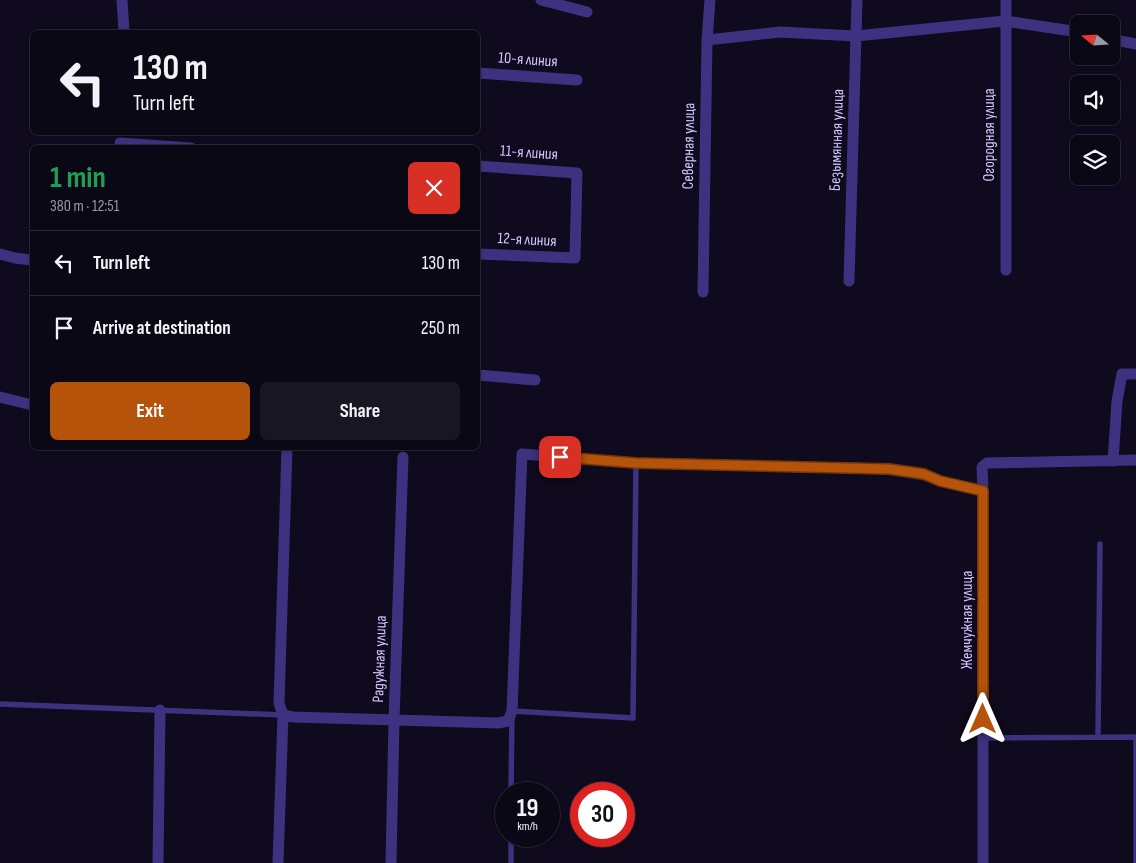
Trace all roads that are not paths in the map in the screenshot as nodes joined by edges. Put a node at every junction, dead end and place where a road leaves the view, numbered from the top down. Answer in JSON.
{"nodes":[{"id":1,"x":122,"y":0,"type":"edge"},
{"id":2,"x":541,"y":0,"type":"edge"},
{"id":3,"x":710,"y":0,"type":"edge"},
{"id":4,"x":857,"y":0,"type":"edge"},
{"id":5,"x":1006,"y":0,"type":"edge"},
{"id":6,"x":587,"y":12,"type":"dead end"},
{"id":7,"x":1005,"y":21,"type":"junction"},
{"id":8,"x":124,"y":30,"type":"edge"},
{"id":9,"x":1070,"y":31,"type":"edge"},
{"id":10,"x":856,"y":36,"type":"junction"},
{"id":11,"x":707,"y":40,"type":"junction"},
{"id":12,"x":1120,"y":41,"type":"edge"},
{"id":13,"x":1136,"y":44,"type":"edge"},
{"id":14,"x":480,"y":73,"type":"edge"},
{"id":15,"x":577,"y":80,"type":"dead end"},
{"id":16,"x":120,"y":141,"type":"edge"},
{"id":17,"x":161,"y":145,"type":"edge"},
{"id":18,"x":480,"y":166,"type":"edge"},
{"id":19,"x":0,"y":254,"type":"edge"},
{"id":20,"x":480,"y":254,"type":"edge"},
{"id":21,"x":575,"y":258,"type":"joint"},
{"id":22,"x":30,"y":260,"type":"edge"},
{"id":23,"x":1006,"y":270,"type":"dead end"},
{"id":24,"x":849,"y":281,"type":"dead end"},
{"id":25,"x":703,"y":292,"type":"dead end"},
{"id":26,"x":1136,"y":374,"type":"edge"},
{"id":27,"x":480,"y":375,"type":"edge"},
{"id":28,"x":535,"y":380,"type":"dead end"},
{"id":29,"x":0,"y":397,"type":"edge"},
{"id":30,"x":30,"y":404,"type":"edge"},
{"id":31,"x":0,"y":405,"type":"edge"},
{"id":32,"x":287,"y":450,"type":"edge"},
{"id":33,"x":403,"y":457,"type":"dead end"},
{"id":34,"x":1136,"y":460,"type":"edge"},
{"id":35,"x":1113,"y":461,"type":"junction"},
{"id":36,"x":636,"y":463,"type":"junction"},
{"id":37,"x":983,"y":491,"type":"junction"},
{"id":38,"x":1100,"y":544,"type":"dead end"},
{"id":39,"x":0,"y":704,"type":"edge"},
{"id":40,"x":160,"y":710,"type":"junction"},
{"id":41,"x":512,"y":711,"type":"junction"},
{"id":42,"x":282,"y":714,"type":"junction"},
{"id":43,"x":394,"y":720,"type":"junction"},
{"id":44,"x":983,"y":738,"type":"junction"},
{"id":45,"x":1098,"y":738,"type":"junction"},
{"id":46,"x":1136,"y":738,"type":"edge"},
{"id":47,"x":512,"y":782,"type":"edge"},
{"id":48,"x":511,"y":847,"type":"edge"},
{"id":49,"x":158,"y":863,"type":"edge"},
{"id":50,"x":278,"y":863,"type":"edge"},
{"id":51,"x":392,"y":863,"type":"edge"},
{"id":52,"x":511,"y":863,"type":"edge"},
{"id":53,"x":983,"y":863,"type":"edge"},
{"id":54,"x":1136,"y":863,"type":"edge"}],
"edges":[{"from":1,"to":8,"type":"street"},
{"from":2,"to":6,"type":"street"},
{"from":3,"to":11,"type":"street","name":"Северная улица"},
{"from":4,"to":10,"type":"street","name":"Безымянная улица"},
{"from":5,"to":7,"type":"street","name":"Огородная улица"},
{"from":7,"to":9,"type":"street"},
{"from":7,"to":10,"type":"street"},
{"from":7,"to":23,"type":"street","name":"Огородная улица"},
{"from":10,"to":11,"type":"street"},
{"from":10,"to":24,"type":"street","name":"Безымянная улица"},
{"from":11,"to":25,"type":"street","name":"Северная улица"},
{"from":12,"to":13,"type":"street"},
{"from":14,"to":15,"type":"street","name":"10-я линия"},
{"from":16,"to":17,"type":"street"},
{"from":18,"to":21,"type":"street","name":"11-я линия"},
{"from":19,"to":22,"type":"street"},
{"from":20,"to":21,"type":"street","name":"12-я линия"},
{"from":26,"to":35,"type":"street"},
{"from":27,"to":28,"type":"street"},
{"from":29,"to":30,"type":"street"},
{"from":29,"to":31,"type":"lane"},
{"from":32,"to":42,"type":"street"},
{"from":33,"to":43,"type":"street","name":"Радужная улица"},
{"from":34,"to":35,"type":"street"},
{"from":35,"to":37,"type":"street","name":"Жемчужная улица"},
{"from":36,"to":37,"type":"street"},
{"from":36,"to":41,"type":"street"},
{"from":36,"to":41,"type":"lane"},
{"from":37,"to":44,"type":"street","name":"Жемчужная улица"},
{"from":38,"to":45,"type":"lane"},
{"from":39,"to":40,"type":"lane"},
{"from":40,"to":42,"type":"lane"},
{"from":40,"to":49,"type":"street"},
{"from":41,"to":43,"type":"street"},
{"from":41,"to":47,"type":"lane"},
{"from":42,"to":43,"type":"street"},
{"from":42,"to":50,"type":"street"},
{"from":43,"to":51,"type":"street","name":"Радужная улица"},
{"from":44,"to":45,"type":"lane"},
{"from":44,"to":53,"type":"street","name":"Жемчужная улица"},
{"from":45,"to":46,"type":"lane"},
{"from":46,"to":54,"type":"lane"},
{"from":48,"to":52,"type":"lane"}]}
